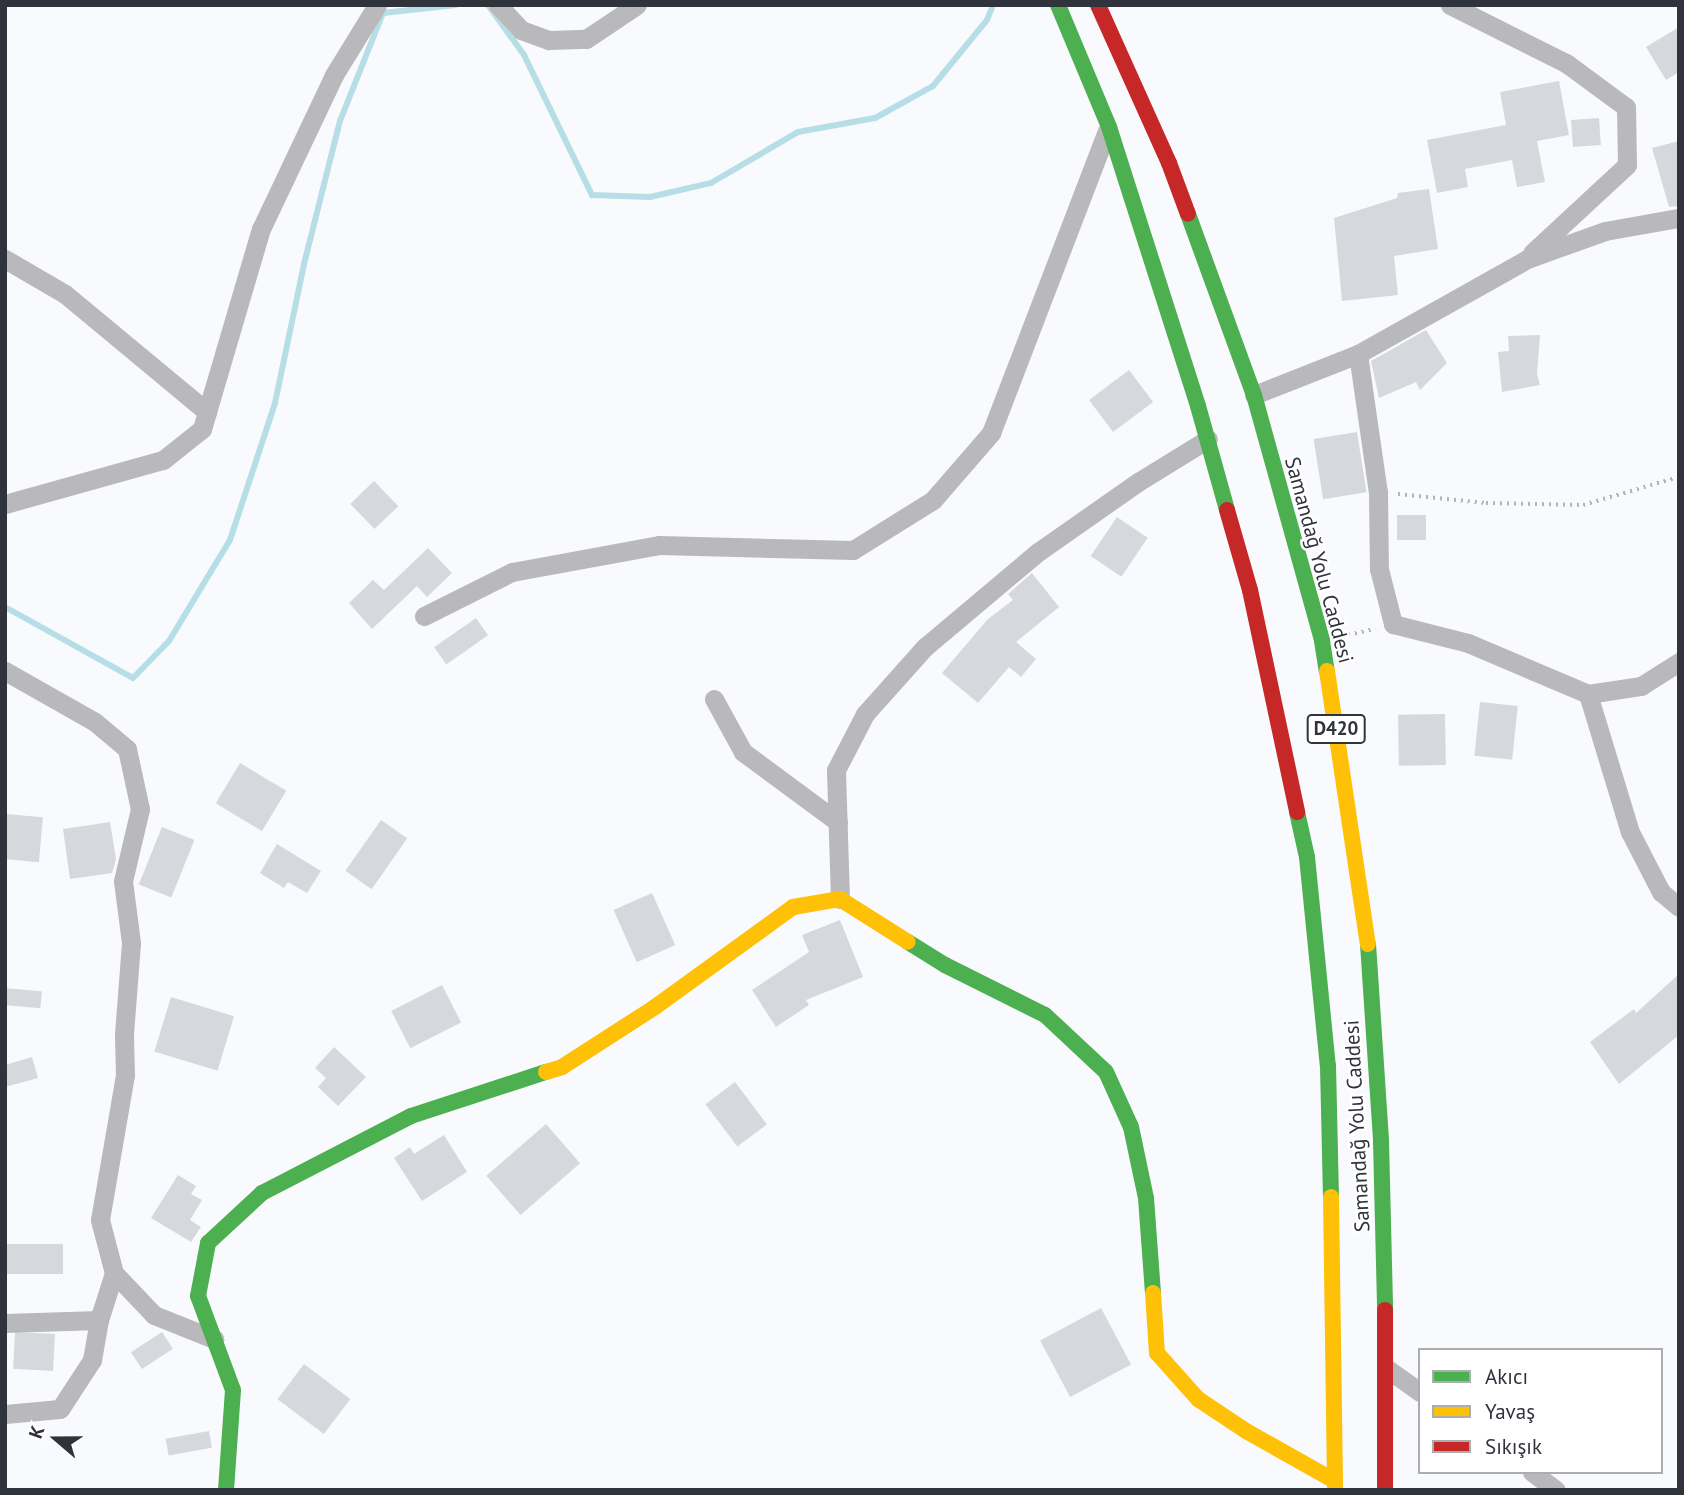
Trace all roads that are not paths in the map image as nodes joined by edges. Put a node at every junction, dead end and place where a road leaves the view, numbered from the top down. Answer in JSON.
{"nodes":[{"id":1,"x":377,"y":5,"type":"edge"},
{"id":2,"x":498,"y":5,"type":"edge"},
{"id":3,"x":637,"y":5,"type":"edge"},
{"id":4,"x":1058,"y":5,"type":"edge"},
{"id":5,"x":1098,"y":5,"type":"edge"},
{"id":6,"x":1450,"y":5,"type":"edge"},
{"id":7,"x":1109,"y":127,"type":"junction"},
{"id":8,"x":1679,"y":218,"type":"edge"},
{"id":9,"x":5,"y":259,"type":"edge"},
{"id":10,"x":1527,"y":259,"type":"junction"},
{"id":11,"x":1358,"y":354,"type":"junction"},
{"id":12,"x":1254,"y":395,"type":"junction"},
{"id":13,"x":207,"y":412,"type":"junction"},
{"id":14,"x":1208,"y":439,"type":"junction"},
{"id":15,"x":5,"y":504,"type":"edge"},
{"id":16,"x":424,"y":617,"type":"dead end"},
{"id":17,"x":1679,"y":662,"type":"edge"},
{"id":18,"x":5,"y":671,"type":"edge"},
{"id":19,"x":1588,"y":694,"type":"junction"},
{"id":20,"x":714,"y":699,"type":"dead end"},
{"id":21,"x":838,"y":822,"type":"junction"},
{"id":22,"x":839,"y":899,"type":"junction"},
{"id":23,"x":1679,"y":907,"type":"edge"},
{"id":24,"x":114,"y":1273,"type":"junction"},
{"id":25,"x":99,"y":1320,"type":"junction"},
{"id":26,"x":5,"y":1323,"type":"edge"},
{"id":27,"x":214,"y":1339,"type":"junction"},
{"id":28,"x":1386,"y":1368,"type":"junction"},
{"id":29,"x":1418,"y":1391,"type":"edge"},
{"id":30,"x":5,"y":1414,"type":"edge"},
{"id":31,"x":1535,"y":1474,"type":"edge"},
{"id":32,"x":1335,"y":1485,"type":"edge"},
{"id":33,"x":226,"y":1490,"type":"edge"},
{"id":34,"x":1385,"y":1490,"type":"edge"},
{"id":35,"x":1556,"y":1490,"type":"edge"}],
"edges":[{"from":1,"to":13,"type":"street"},
{"from":2,"to":3,"type":"street"},
{"from":4,"to":7,"type":"main road","name":"Samandağ Yolu Caddesi","number":"D420"},
{"from":5,"to":12,"type":"main road","name":"Samandağ Yolu Caddesi","number":"D420"},
{"from":6,"to":10,"type":"street"},
{"from":7,"to":14,"type":"main road","name":"Samandağ Yolu Caddesi","number":"D420"},
{"from":7,"to":16,"type":"street"},
{"from":8,"to":10,"type":"street"},
{"from":9,"to":13,"type":"street"},
{"from":10,"to":11,"type":"street"},
{"from":11,"to":12,"type":"street"},
{"from":11,"to":19,"type":"street"},
{"from":12,"to":28,"type":"main road","name":"Samandağ Yolu Caddesi","number":"D420"},
{"from":13,"to":15,"type":"street"},
{"from":14,"to":21,"type":"street"},
{"from":14,"to":32,"type":"main road","name":"Samandağ Yolu Caddesi","number":"D420"},
{"from":17,"to":19,"type":"street"},
{"from":18,"to":24,"type":"street"},
{"from":19,"to":23,"type":"street"},
{"from":20,"to":21,"type":"street"},
{"from":21,"to":22,"type":"street"},
{"from":22,"to":27,"type":"main road"},
{"from":22,"to":32,"type":"main road"},
{"from":24,"to":25,"type":"street"},
{"from":24,"to":27,"type":"street"},
{"from":25,"to":26,"type":"street"},
{"from":25,"to":30,"type":"street"},
{"from":27,"to":33,"type":"main road"},
{"from":28,"to":29,"type":"street"},
{"from":28,"to":34,"type":"main road","name":"Samandağ Yolu Caddesi","number":"D420"},
{"from":31,"to":35,"type":"street"}]}
